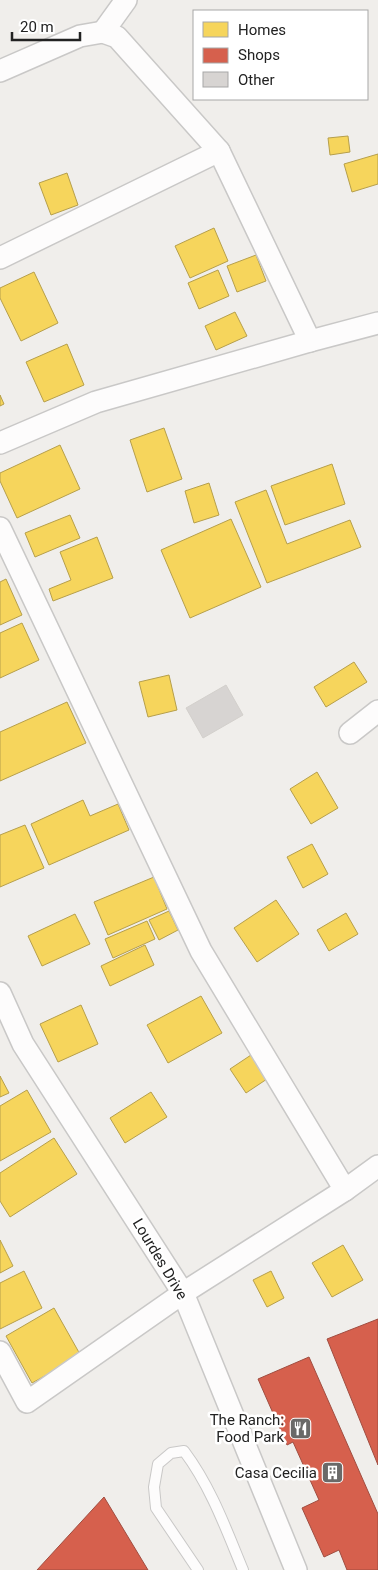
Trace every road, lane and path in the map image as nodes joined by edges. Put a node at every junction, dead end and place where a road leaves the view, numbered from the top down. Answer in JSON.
{"nodes":[{"id":1,"x":126,"y":0,"type":"edge"},
{"id":2,"x":103,"y":32,"type":"junction"},
{"id":3,"x":0,"y":71,"type":"edge"},
{"id":4,"x":219,"y":151,"type":"junction"},
{"id":5,"x":0,"y":258,"type":"edge"},
{"id":6,"x":378,"y":323,"type":"edge"},
{"id":7,"x":310,"y":340,"type":"junction"},
{"id":8,"x":0,"y":443,"type":"edge"},
{"id":9,"x":0,"y":528,"type":"edge"},
{"id":10,"x":378,"y":711,"type":"edge"},
{"id":11,"x":350,"y":733,"type":"dead end"},
{"id":12,"x":0,"y":993,"type":"edge"},
{"id":13,"x":378,"y":1166,"type":"edge"},
{"id":14,"x":345,"y":1190,"type":"junction"},
{"id":15,"x":183,"y":1293,"type":"junction"},
{"id":16,"x":0,"y":1352,"type":"edge"},
{"id":17,"x":198,"y":1570,"type":"edge"},
{"id":18,"x":243,"y":1570,"type":"edge"},
{"id":19,"x":296,"y":1570,"type":"edge"}],
"edges":[{"from":1,"to":2,"type":"street"},
{"from":2,"to":3,"type":"street"},
{"from":2,"to":4,"type":"street"},
{"from":4,"to":5,"type":"street"},
{"from":4,"to":7,"type":"street"},
{"from":6,"to":7,"type":"street"},
{"from":7,"to":8,"type":"street"},
{"from":9,"to":14,"type":"street"},
{"from":10,"to":11,"type":"street"},
{"from":12,"to":15,"type":"street","name":"Lourdes Drive"},
{"from":13,"to":14,"type":"street"},
{"from":14,"to":15,"type":"street"},
{"from":15,"to":16,"type":"street"},
{"from":15,"to":19,"type":"street","name":"Lourdes Drive"},
{"from":17,"to":18,"type":"lane"}]}
